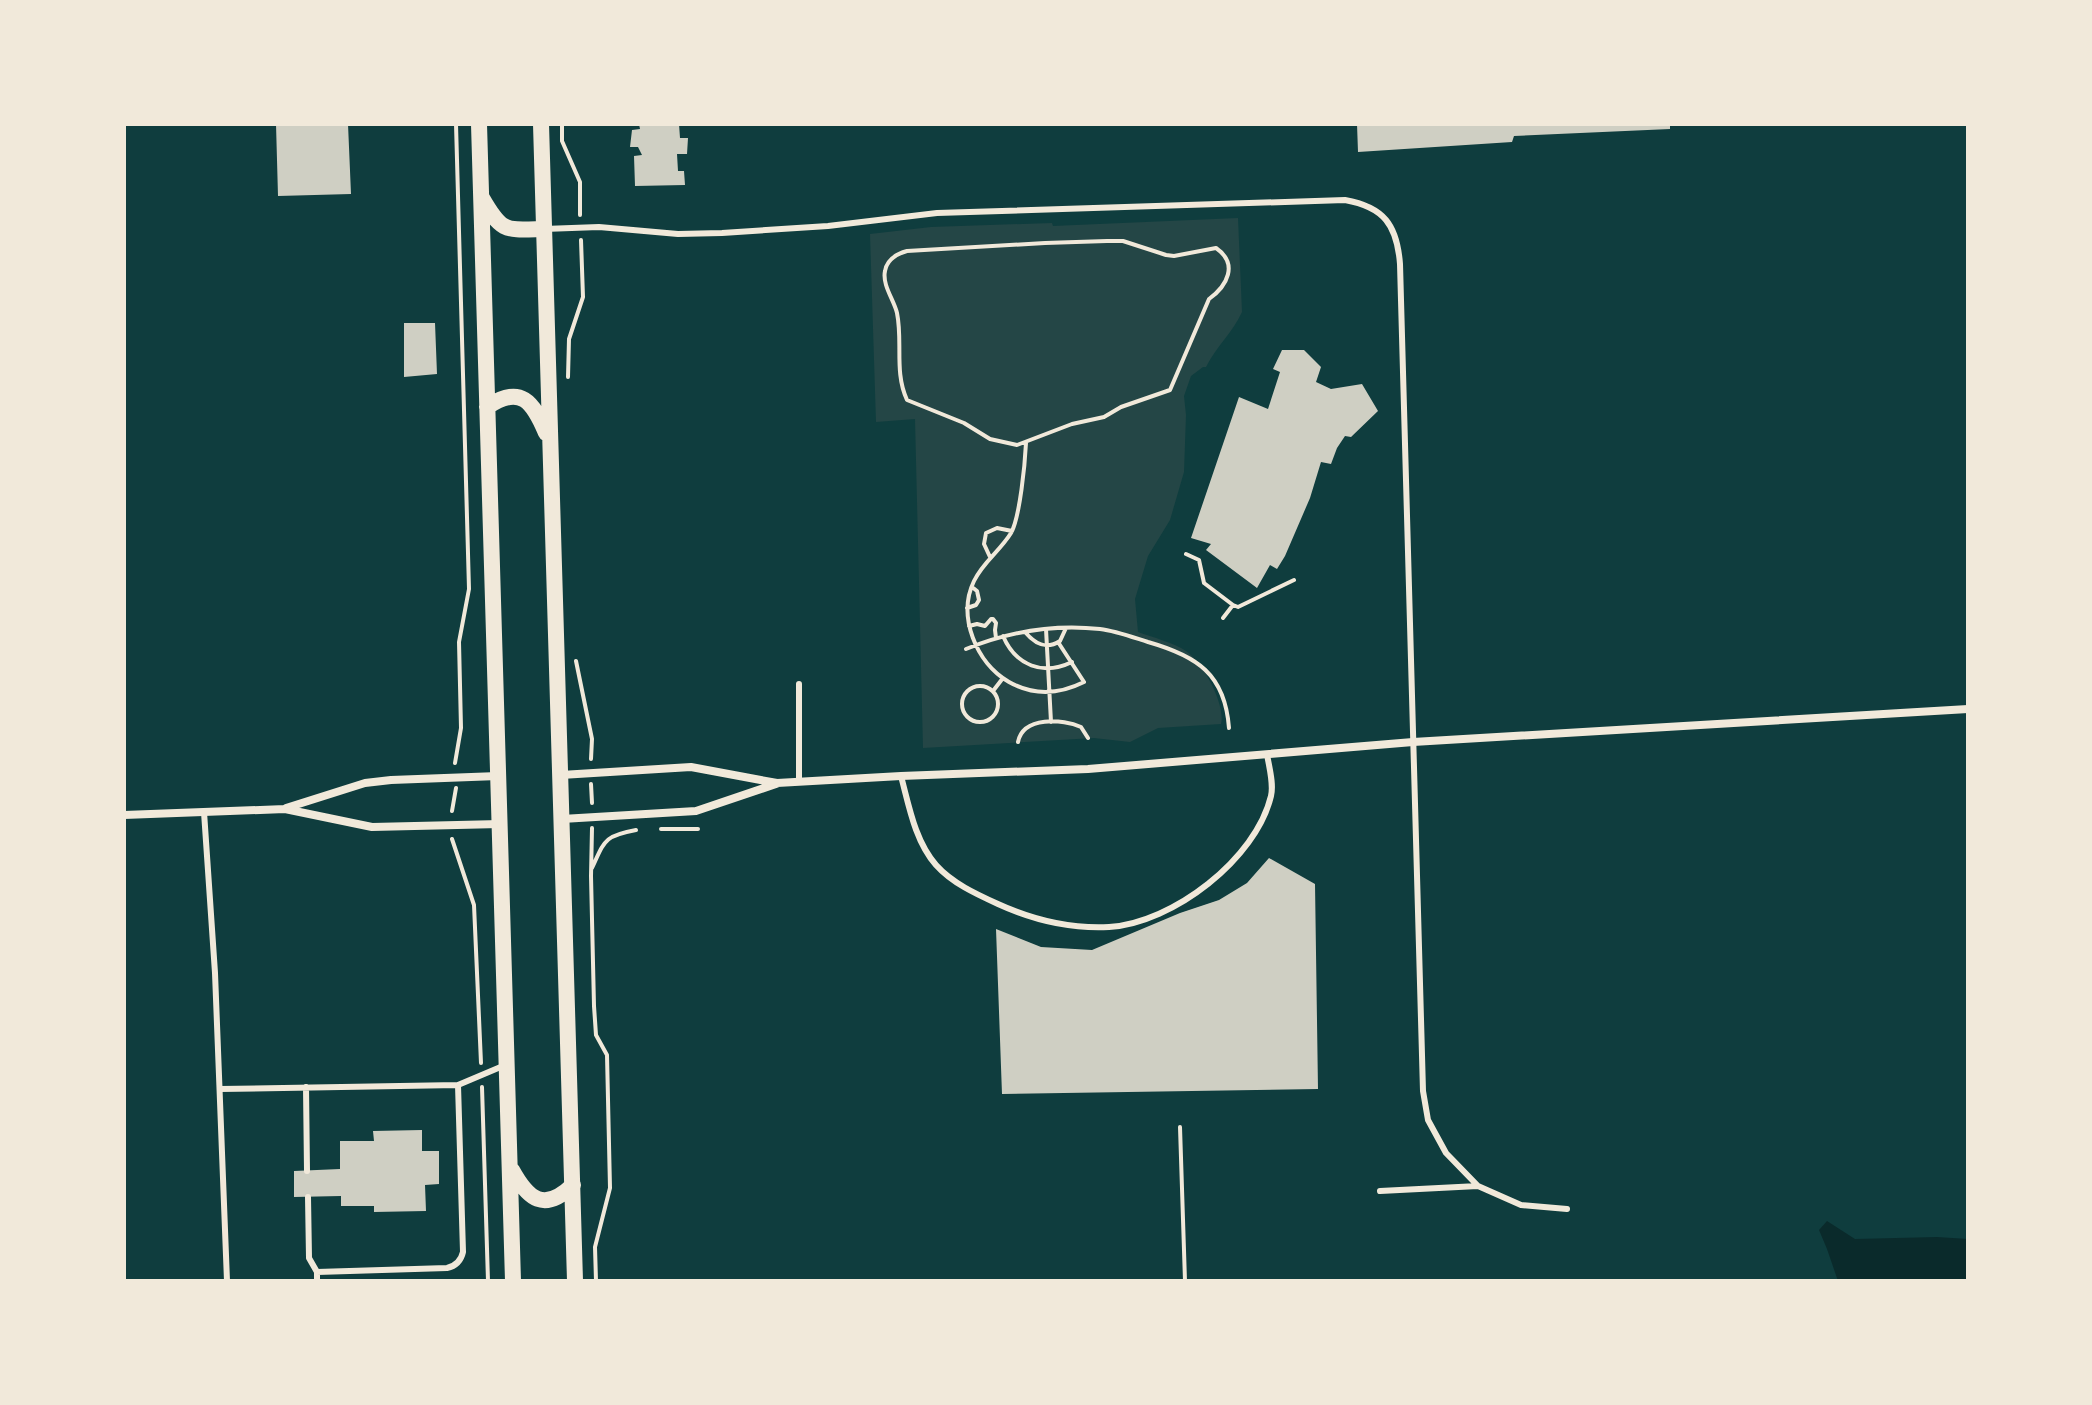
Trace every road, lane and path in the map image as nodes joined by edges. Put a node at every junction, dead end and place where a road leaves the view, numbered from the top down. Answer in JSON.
{"nodes":[{"id":1,"x":456,"y":124,"type":"edge"},
{"id":2,"x":479,"y":124,"type":"edge"},
{"id":3,"x":541,"y":124,"type":"edge"},
{"id":4,"x":562,"y":124,"type":"edge"},
{"id":5,"x":481,"y":196,"type":"junction"},
{"id":6,"x":580,"y":227,"type":"junction"},
{"id":7,"x":544,"y":229,"type":"junction"},
{"id":8,"x":568,"y":377,"type":"dead end"},
{"id":9,"x":487,"y":407,"type":"junction"},
{"id":10,"x":550,"y":442,"type":"junction"},
{"id":11,"x":1026,"y":443,"type":"junction"},
{"id":12,"x":1012,"y":531,"type":"junction"},
{"id":13,"x":1186,"y":554,"type":"dead end"},
{"id":14,"x":990,"y":557,"type":"junction"},
{"id":15,"x":1294,"y":580,"type":"dead end"},
{"id":16,"x":972,"y":587,"type":"junction"},
{"id":17,"x":1233,"y":605,"type":"junction"},
{"id":18,"x":967,"y":608,"type":"junction"},
{"id":19,"x":1223,"y":618,"type":"dead end"},
{"id":20,"x":969,"y":626,"type":"junction"},
{"id":21,"x":1066,"y":628,"type":"junction"},
{"id":22,"x":1046,"y":629,"type":"junction"},
{"id":23,"x":1025,"y":632,"type":"junction"},
{"id":24,"x":1003,"y":636,"type":"junction"},
{"id":25,"x":996,"y":638,"type":"junction"},
{"id":26,"x":1058,"y":642,"type":"junction"},
{"id":27,"x":976,"y":645,"type":"junction"},
{"id":28,"x":1047,"y":646,"type":"junction"},
{"id":29,"x":966,"y":649,"type":"dead end"},
{"id":30,"x":576,"y":658,"type":"dead end"},
{"id":31,"x":1072,"y":662,"type":"junction"},
{"id":32,"x":1048,"y":669,"type":"junction"},
{"id":33,"x":1003,"y":678,"type":"junction"},
{"id":34,"x":799,"y":684,"type":"dead end"},
{"id":35,"x":993,"y":691,"type":"junction"},
{"id":36,"x":1050,"y":693,"type":"junction"},
{"id":37,"x":1968,"y":709,"type":"edge"},
{"id":38,"x":1051,"y":722,"type":"junction"},
{"id":39,"x":1229,"y":728,"type":"dead end"},
{"id":40,"x":1088,"y":738,"type":"dead end"},
{"id":41,"x":1018,"y":742,"type":"dead end"},
{"id":42,"x":1413,"y":742,"type":"junction"},
{"id":43,"x":1267,"y":754,"type":"junction"},
{"id":44,"x":590,"y":773,"type":"junction"},
{"id":45,"x":561,"y":775,"type":"junction"},
{"id":46,"x":498,"y":776,"type":"junction"},
{"id":47,"x":901,"y":776,"type":"junction"},
{"id":48,"x":455,"y":778,"type":"junction"},
{"id":49,"x":799,"y":782,"type":"junction"},
{"id":50,"x":777,"y":783,"type":"junction"},
{"id":51,"x":285,"y":809,"type":"junction"},
{"id":52,"x":204,"y":812,"type":"junction"},
{"id":53,"x":124,"y":815,"type":"edge"},
{"id":54,"x":592,"y":817,"type":"junction"},
{"id":55,"x":562,"y":819,"type":"junction"},
{"id":56,"x":500,"y":824,"type":"junction"},
{"id":57,"x":452,"y":825,"type":"junction"},
{"id":58,"x":658,"y":829,"type":"dead end"},
{"id":59,"x":698,"y":829,"type":"dead end"},
{"id":60,"x":646,"y":830,"type":"dead end"},
{"id":61,"x":591,"y":870,"type":"junction"},
{"id":62,"x":507,"y":1064,"type":"junction"},
{"id":63,"x":482,"y":1075,"type":"junction"},
{"id":64,"x":458,"y":1085,"type":"junction"},
{"id":65,"x":306,"y":1087,"type":"junction"},
{"id":66,"x":220,"y":1089,"type":"junction"},
{"id":67,"x":1180,"y":1127,"type":"dead end"},
{"id":68,"x":509,"y":1165,"type":"junction"},
{"id":69,"x":307,"y":1171,"type":"dead end"},
{"id":70,"x":573,"y":1185,"type":"junction"},
{"id":71,"x":1478,"y":1186,"type":"junction"},
{"id":72,"x":1380,"y":1191,"type":"dead end"},
{"id":73,"x":308,"y":1197,"type":"dead end"},
{"id":74,"x":1567,"y":1209,"type":"dead end"},
{"id":75,"x":317,"y":1272,"type":"junction"},
{"id":76,"x":227,"y":1281,"type":"edge"},
{"id":77,"x":317,"y":1281,"type":"edge"},
{"id":78,"x":488,"y":1281,"type":"edge"},
{"id":79,"x":513,"y":1281,"type":"edge"},
{"id":80,"x":575,"y":1281,"type":"edge"},
{"id":81,"x":596,"y":1281,"type":"edge"},
{"id":82,"x":1185,"y":1281,"type":"edge"}],
"edges":[{"from":1,"to":48,"type":"path"},
{"from":2,"to":5,"type":"main road"},
{"from":3,"to":7,"type":"main road"},
{"from":4,"to":6,"type":"path"},
{"from":5,"to":7,"type":"main road"},
{"from":5,"to":9,"type":"main road"},
{"from":6,"to":7,"type":"lane"},
{"from":6,"to":8,"type":"path"},
{"from":6,"to":42,"type":"lane"},
{"from":7,"to":10,"type":"main road"},
{"from":9,"to":10,"type":"main road"},
{"from":9,"to":46,"type":"main road"},
{"from":10,"to":45,"type":"main road"},
{"from":11,"to":11,"type":"path"},
{"from":11,"to":12,"type":"path"},
{"from":12,"to":14,"type":"path"},
{"from":12,"to":14,"type":"path"},
{"from":13,"to":17,"type":"path"},
{"from":14,"to":16,"type":"path"},
{"from":15,"to":17,"type":"path"},
{"from":16,"to":18,"type":"path"},
{"from":16,"to":18,"type":"path"},
{"from":17,"to":19,"type":"path"},
{"from":18,"to":20,"type":"path"},
{"from":20,"to":25,"type":"path"},
{"from":20,"to":27,"type":"path"},
{"from":21,"to":22,"type":"path"},
{"from":21,"to":26,"type":"path"},
{"from":21,"to":39,"type":"path"},
{"from":22,"to":23,"type":"path"},
{"from":22,"to":28,"type":"path"},
{"from":23,"to":24,"type":"path"},
{"from":23,"to":28,"type":"path"},
{"from":24,"to":25,"type":"path"},
{"from":24,"to":32,"type":"path"},
{"from":25,"to":27,"type":"path"},
{"from":26,"to":28,"type":"path"},
{"from":26,"to":31,"type":"path"},
{"from":27,"to":29,"type":"path"},
{"from":27,"to":33,"type":"path"},
{"from":28,"to":32,"type":"path"},
{"from":30,"to":44,"type":"path"},
{"from":31,"to":32,"type":"path"},
{"from":31,"to":36,"type":"path"},
{"from":32,"to":36,"type":"path"},
{"from":33,"to":35,"type":"path"},
{"from":33,"to":36,"type":"path"},
{"from":34,"to":49,"type":"lane"},
{"from":35,"to":35,"type":"path"},
{"from":36,"to":38,"type":"path"},
{"from":37,"to":42,"type":"street"},
{"from":38,"to":40,"type":"path"},
{"from":38,"to":41,"type":"path"},
{"from":42,"to":43,"type":"street"},
{"from":42,"to":71,"type":"lane"},
{"from":43,"to":47,"type":"street"},
{"from":43,"to":47,"type":"lane"},
{"from":44,"to":45,"type":"street"},
{"from":44,"to":50,"type":"street"},
{"from":44,"to":54,"type":"path"},
{"from":45,"to":55,"type":"main road"},
{"from":46,"to":48,"type":"street"},
{"from":46,"to":56,"type":"main road"},
{"from":47,"to":49,"type":"street"},
{"from":48,"to":51,"type":"street"},
{"from":48,"to":57,"type":"path"},
{"from":49,"to":50,"type":"street"},
{"from":50,"to":54,"type":"street"},
{"from":51,"to":52,"type":"street"},
{"from":51,"to":57,"type":"street"},
{"from":52,"to":53,"type":"street"},
{"from":52,"to":66,"type":"lane"},
{"from":54,"to":55,"type":"street"},
{"from":54,"to":61,"type":"path"},
{"from":55,"to":70,"type":"main road"},
{"from":56,"to":57,"type":"street"},
{"from":56,"to":62,"type":"main road"},
{"from":57,"to":63,"type":"path"},
{"from":58,"to":59,"type":"path"},
{"from":60,"to":61,"type":"path"},
{"from":61,"to":81,"type":"path"},
{"from":62,"to":63,"type":"lane"},
{"from":62,"to":68,"type":"main road"},
{"from":63,"to":64,"type":"lane"},
{"from":63,"to":78,"type":"path"},
{"from":64,"to":65,"type":"lane"},
{"from":64,"to":75,"type":"lane"},
{"from":65,"to":66,"type":"lane"},
{"from":65,"to":69,"type":"lane"},
{"from":66,"to":76,"type":"lane"},
{"from":67,"to":82,"type":"path"},
{"from":68,"to":70,"type":"main road"},
{"from":68,"to":79,"type":"main road"},
{"from":70,"to":80,"type":"main road"},
{"from":71,"to":72,"type":"lane"},
{"from":71,"to":74,"type":"lane"},
{"from":73,"to":75,"type":"lane"},
{"from":75,"to":77,"type":"lane"}]}
